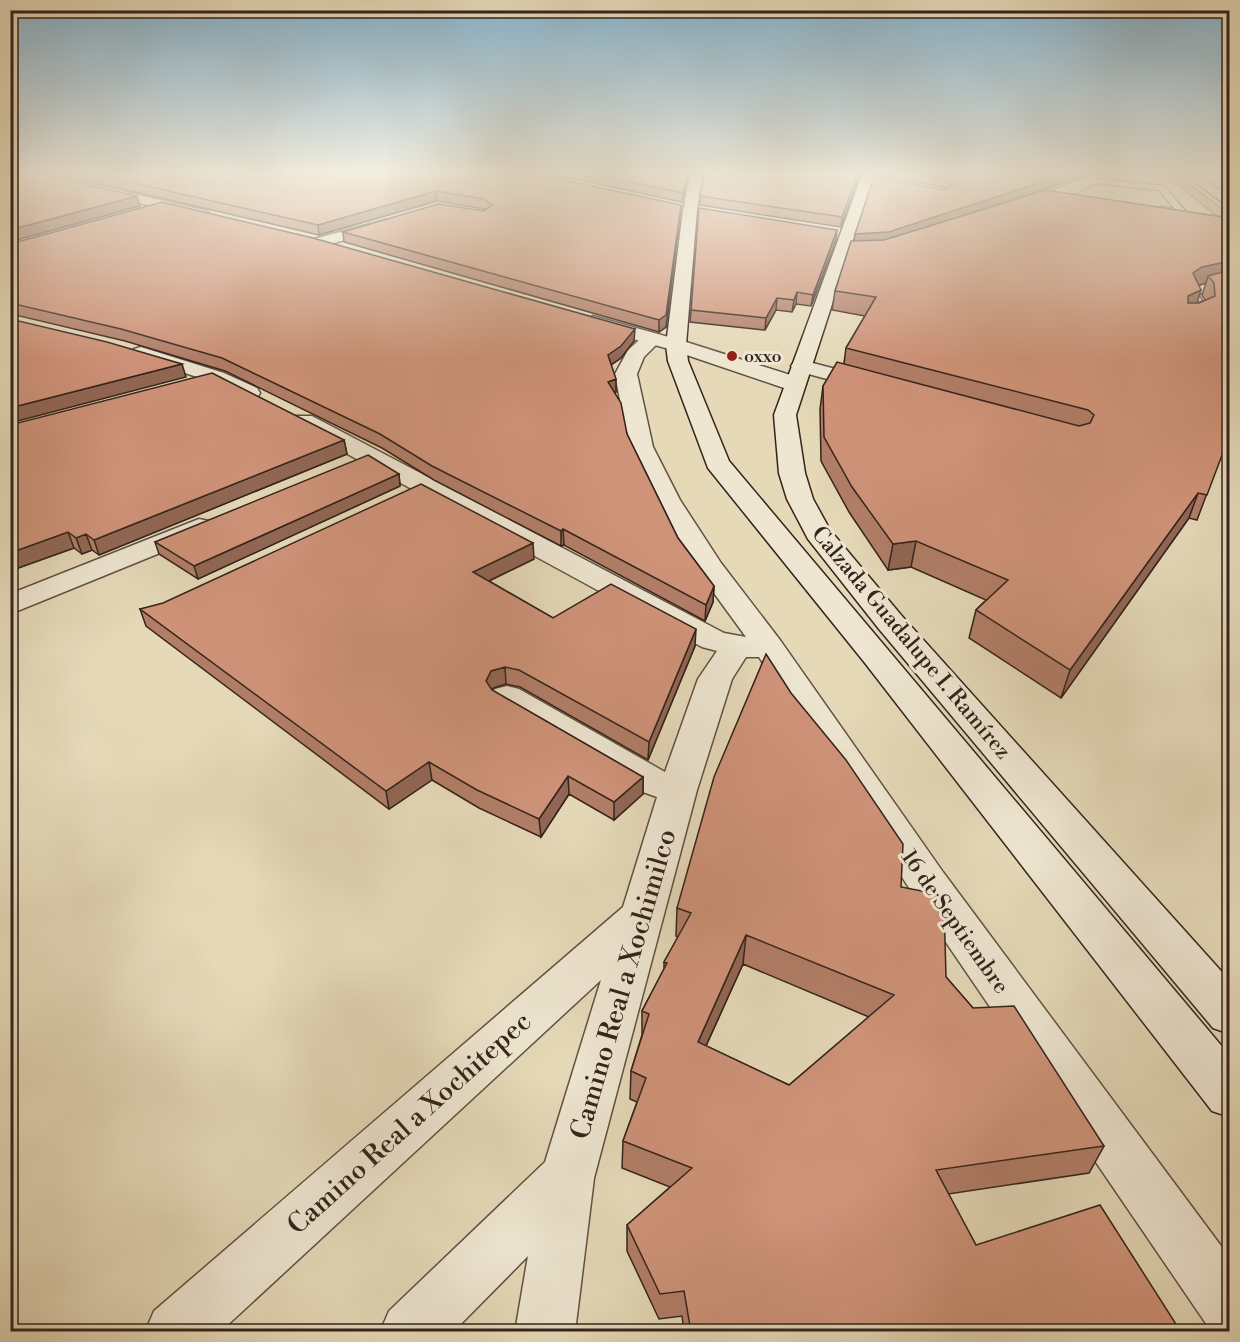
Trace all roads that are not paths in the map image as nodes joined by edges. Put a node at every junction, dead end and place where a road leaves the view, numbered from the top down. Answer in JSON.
{"nodes":[{"id":1,"x":347,"y":235,"type":"edge"},
{"id":2,"x":685,"y":235,"type":"edge"},
{"id":3,"x":849,"y":235,"type":"edge"},
{"id":4,"x":298,"y":237,"type":"edge"},
{"id":5,"x":320,"y":243,"type":"junction"},
{"id":6,"x":350,"y":251,"type":"edge"},
{"id":7,"x":1230,"y":283,"type":"edge"},
{"id":8,"x":572,"y":316,"type":"edge"},
{"id":9,"x":1187,"y":319,"type":"edge"},
{"id":10,"x":664,"y":342,"type":"junction"},
{"id":11,"x":117,"y":347,"type":"edge"},
{"id":12,"x":798,"y":375,"type":"junction"},
{"id":13,"x":218,"y":377,"type":"junction"},
{"id":14,"x":183,"y":386,"type":"edge"},
{"id":15,"x":891,"y":391,"type":"edge"},
{"id":16,"x":372,"y":455,"type":"junction"},
{"id":17,"x":339,"y":469,"type":"edge"},
{"id":18,"x":424,"y":487,"type":"junction"},
{"id":19,"x":392,"y":502,"type":"edge"},
{"id":20,"x":219,"y":519,"type":"edge"},
{"id":21,"x":10,"y":605,"type":"edge"},
{"id":22,"x":753,"y":647,"type":"junction"},
{"id":23,"x":507,"y":697,"type":"edge"},
{"id":24,"x":678,"y":790,"type":"junction"},
{"id":25,"x":643,"y":915,"type":"junction"},
{"id":26,"x":1230,"y":1014,"type":"edge"},
{"id":27,"x":1230,"y":1094,"type":"edge"},
{"id":28,"x":567,"y":1178,"type":"junction"},
{"id":29,"x":1230,"y":1307,"type":"edge"},
{"id":30,"x":175,"y":1332,"type":"edge"},
{"id":31,"x":410,"y":1332,"type":"edge"},
{"id":32,"x":545,"y":1332,"type":"edge"}],
"edges":[{"from":1,"to":5,"type":"street"},
{"from":2,"to":10,"type":"street","name":"Calzada Guadalupe I. Ramírez"},
{"from":3,"to":12,"type":"street","name":"Calzada Guadalupe I. Ramírez"},
{"from":4,"to":5,"type":"street"},
{"from":5,"to":6,"type":"street"},
{"from":7,"to":9,"type":"lane"},
{"from":8,"to":10,"type":"street"},
{"from":10,"to":12,"type":"street"},
{"from":10,"to":22,"type":"street","name":"16 de Septiembre"},
{"from":10,"to":27,"type":"street","name":"Calzada Guadalupe I. Ramírez"},
{"from":11,"to":13,"type":"street"},
{"from":12,"to":15,"type":"street"},
{"from":12,"to":26,"type":"street","name":"Calzada Guadalupe I. Ramírez"},
{"from":13,"to":14,"type":"street"},
{"from":13,"to":16,"type":"street"},
{"from":16,"to":17,"type":"street"},
{"from":16,"to":18,"type":"street"},
{"from":18,"to":19,"type":"street"},
{"from":18,"to":22,"type":"street"},
{"from":20,"to":21,"type":"street"},
{"from":22,"to":24,"type":"street","name":"Camino Real a Xochimilco"},
{"from":22,"to":29,"type":"street","name":"16 de Septiembre"},
{"from":23,"to":24,"type":"street"},
{"from":24,"to":25,"type":"street","name":"Camino Real a Xochimilco"},
{"from":25,"to":28,"type":"street","name":"Camino Real a Xochimilco"},
{"from":25,"to":30,"type":"street","name":"Camino Real a Xochitepec"},
{"from":28,"to":31,"type":"street"},
{"from":28,"to":32,"type":"street","name":"Camino Real a Xochimilco"}]}
